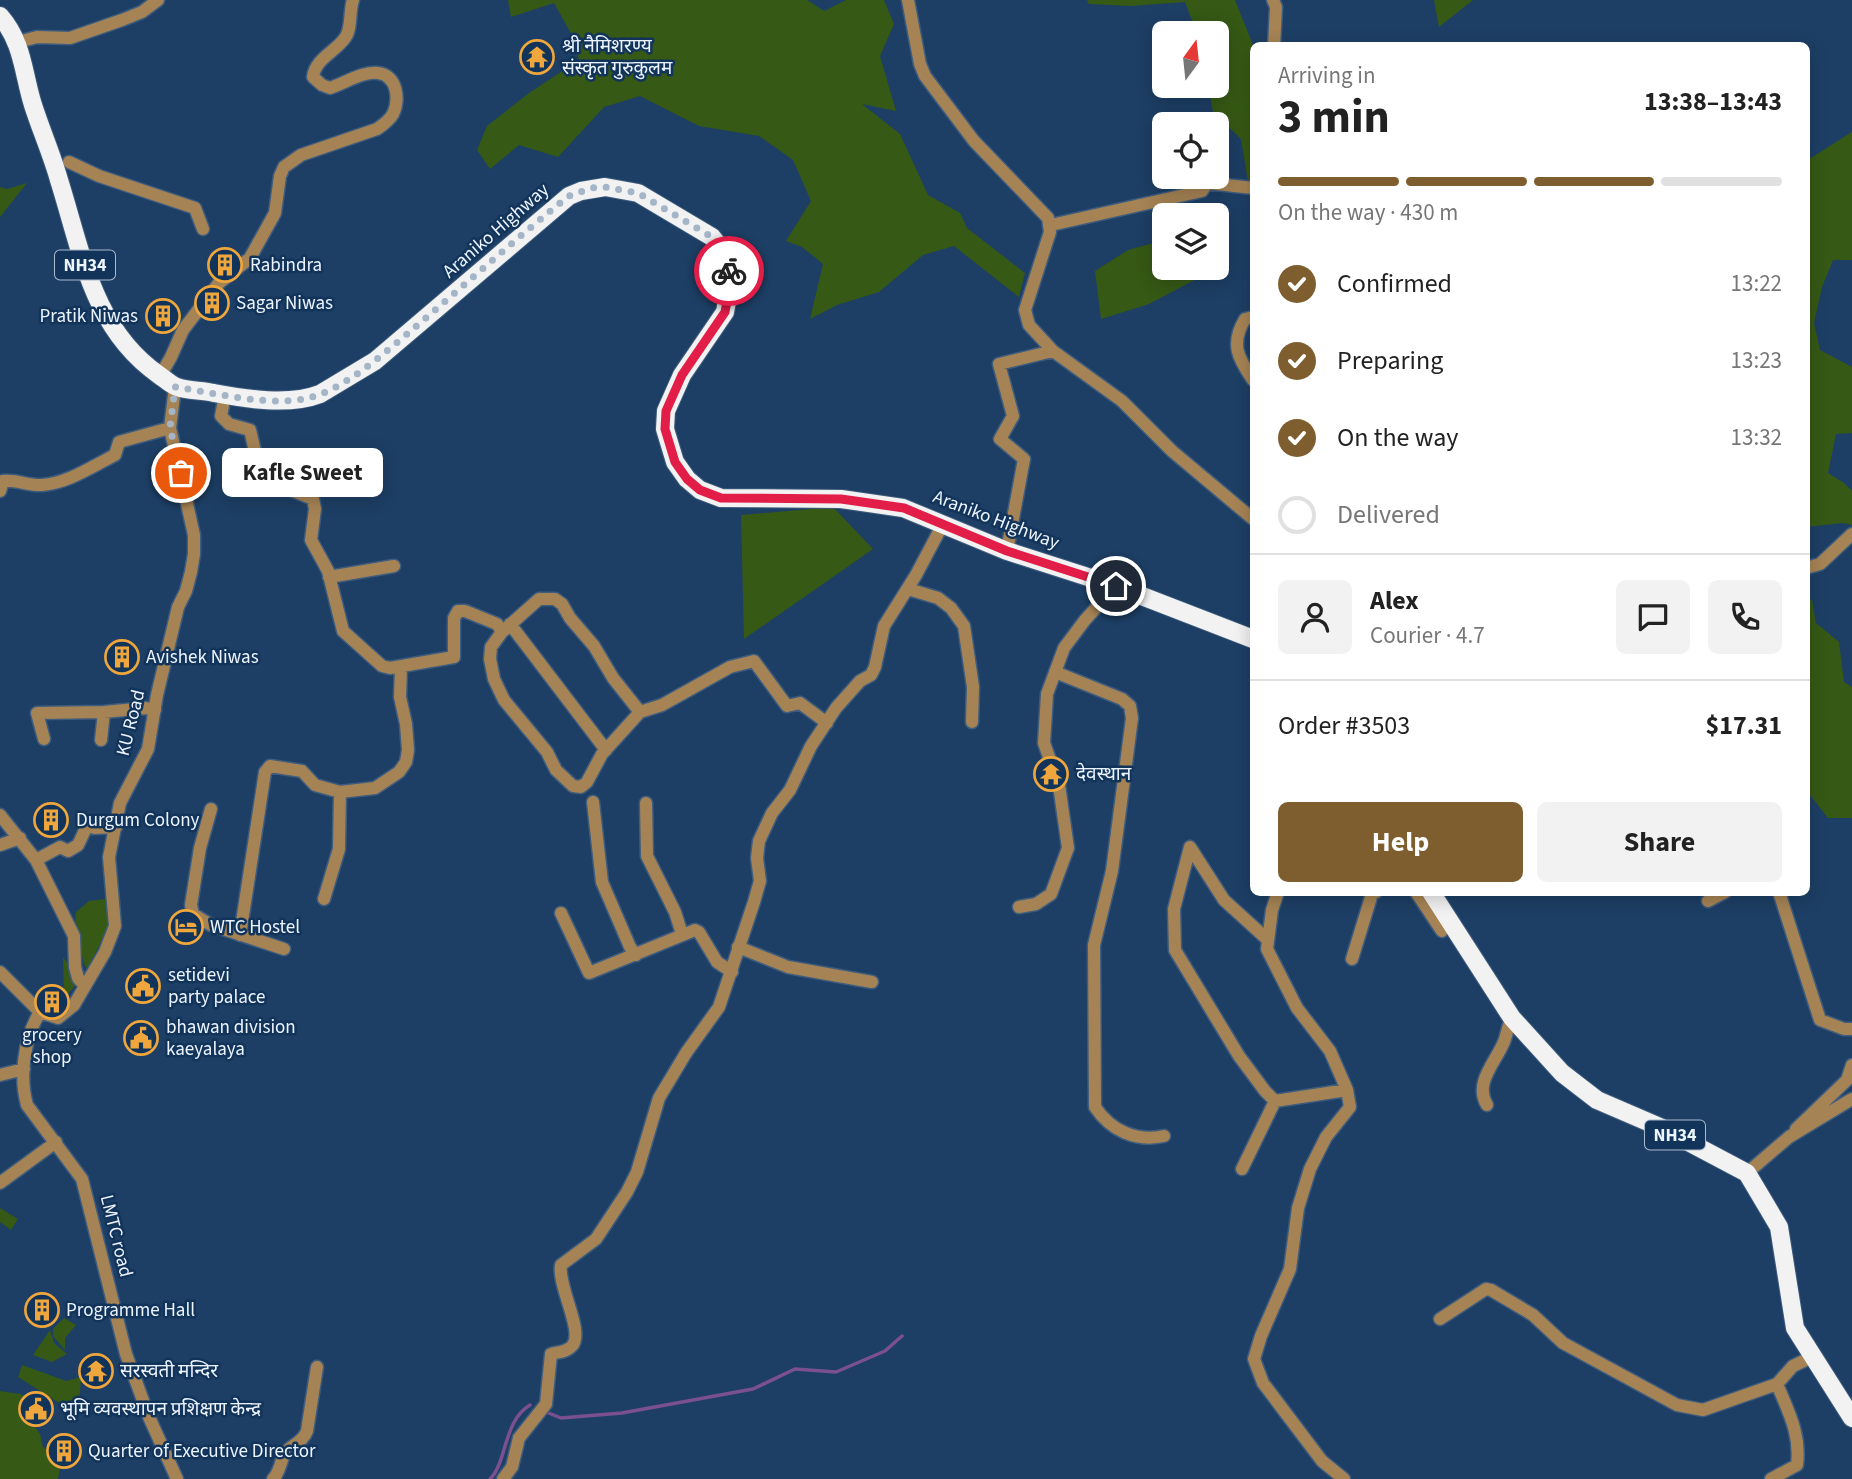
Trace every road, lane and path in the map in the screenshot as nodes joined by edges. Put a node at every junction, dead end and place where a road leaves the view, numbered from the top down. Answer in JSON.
{"nodes":[{"id":1,"x":158,"y":0,"type":"edge"},
{"id":2,"x":353,"y":0,"type":"edge"},
{"id":3,"x":908,"y":0,"type":"edge"},
{"id":4,"x":1273,"y":0,"type":"edge"},
{"id":5,"x":0,"y":16,"type":"edge"},
{"id":6,"x":18,"y":42,"type":"junction"},
{"id":7,"x":1274,"y":42,"type":"edge"},
{"id":8,"x":69,"y":162,"type":"dead end"},
{"id":9,"x":1250,"y":188,"type":"edge"},
{"id":10,"x":1051,"y":225,"type":"junction"},
{"id":11,"x":203,"y":229,"type":"dead end"},
{"id":12,"x":1250,"y":318,"type":"edge"},
{"id":13,"x":1054,"y":351,"type":"junction"},
{"id":14,"x":1250,"y":375,"type":"edge"},
{"id":15,"x":160,"y":376,"type":"junction"},
{"id":16,"x":175,"y":387,"type":"junction"},
{"id":17,"x":225,"y":395,"type":"junction"},
{"id":18,"x":170,"y":428,"type":"junction"},
{"id":19,"x":1,"y":484,"type":"edge"},
{"id":20,"x":1250,"y":516,"type":"edge"},
{"id":21,"x":943,"y":524,"type":"junction"},
{"id":22,"x":1852,"y":534,"type":"edge"},
{"id":23,"x":1007,"y":551,"type":"junction"},
{"id":24,"x":394,"y":566,"type":"dead end"},
{"id":25,"x":1810,"y":567,"type":"edge"},
{"id":26,"x":329,"y":577,"type":"junction"},
{"id":27,"x":1116,"y":586,"type":"junction"},
{"id":28,"x":908,"y":589,"type":"junction"},
{"id":29,"x":506,"y":628,"type":"junction"},
{"id":30,"x":1250,"y":638,"type":"edge"},
{"id":31,"x":401,"y":667,"type":"junction"},
{"id":32,"x":1055,"y":672,"type":"junction"},
{"id":33,"x":155,"y":710,"type":"junction"},
{"id":34,"x":104,"y":712,"type":"junction"},
{"id":35,"x":640,"y":712,"type":"junction"},
{"id":36,"x":827,"y":723,"type":"junction"},
{"id":37,"x":972,"y":723,"type":"dead end"},
{"id":38,"x":44,"y":739,"type":"dead end"},
{"id":39,"x":101,"y":740,"type":"dead end"},
{"id":40,"x":606,"y":750,"type":"junction"},
{"id":41,"x":341,"y":792,"type":"junction"},
{"id":42,"x":593,"y":802,"type":"dead end"},
{"id":43,"x":646,"y":803,"type":"dead end"},
{"id":44,"x":211,"y":809,"type":"dead end"},
{"id":45,"x":0,"y":815,"type":"edge"},
{"id":46,"x":116,"y":827,"type":"junction"},
{"id":47,"x":20,"y":838,"type":"junction"},
{"id":48,"x":0,"y":845,"type":"edge"},
{"id":49,"x":36,"y":860,"type":"junction"},
{"id":50,"x":1277,"y":896,"type":"edge"},
{"id":51,"x":1371,"y":896,"type":"edge"},
{"id":52,"x":1419,"y":896,"type":"edge"},
{"id":53,"x":1434,"y":896,"type":"edge"},
{"id":54,"x":1718,"y":896,"type":"edge"},
{"id":55,"x":1780,"y":896,"type":"edge"},
{"id":56,"x":324,"y":899,"type":"dead end"},
{"id":57,"x":1708,"y":901,"type":"dead end"},
{"id":58,"x":1019,"y":907,"type":"dead end"},
{"id":59,"x":561,"y":913,"type":"dead end"},
{"id":60,"x":1442,"y":931,"type":"dead end"},
{"id":61,"x":682,"y":934,"type":"junction"},
{"id":62,"x":240,"y":935,"type":"junction"},
{"id":63,"x":1268,"y":940,"type":"junction"},
{"id":64,"x":738,"y":947,"type":"junction"},
{"id":65,"x":284,"y":949,"type":"dead end"},
{"id":66,"x":636,"y":955,"type":"junction"},
{"id":67,"x":1352,"y":959,"type":"dead end"},
{"id":68,"x":0,"y":972,"type":"edge"},
{"id":69,"x":732,"y":972,"type":"junction"},
{"id":70,"x":872,"y":982,"type":"dead end"},
{"id":71,"x":85,"y":986,"type":"junction"},
{"id":72,"x":40,"y":1012,"type":"junction"},
{"id":73,"x":1512,"y":1018,"type":"junction"},
{"id":74,"x":1852,"y":1030,"type":"edge"},
{"id":75,"x":1852,"y":1065,"type":"edge"},
{"id":76,"x":24,"y":1069,"type":"junction"},
{"id":77,"x":0,"y":1075,"type":"edge"},
{"id":78,"x":1347,"y":1090,"type":"junction"},
{"id":79,"x":1852,"y":1099,"type":"edge"},
{"id":80,"x":1275,"y":1101,"type":"junction"},
{"id":81,"x":1487,"y":1105,"type":"dead end"},
{"id":82,"x":1164,"y":1136,"type":"dead end"},
{"id":83,"x":1789,"y":1138,"type":"junction"},
{"id":84,"x":56,"y":1142,"type":"junction"},
{"id":85,"x":1242,"y":1170,"type":"dead end"},
{"id":86,"x":1747,"y":1173,"type":"junction"},
{"id":87,"x":0,"y":1183,"type":"edge"},
{"id":88,"x":1440,"y":1319,"type":"dead end"},
{"id":89,"x":1814,"y":1356,"type":"junction"},
{"id":90,"x":317,"y":1367,"type":"dead end"},
{"id":91,"x":1777,"y":1384,"type":"junction"},
{"id":92,"x":1852,"y":1418,"type":"edge"},
{"id":93,"x":177,"y":1479,"type":"edge"},
{"id":94,"x":273,"y":1479,"type":"edge"},
{"id":95,"x":503,"y":1479,"type":"edge"},
{"id":96,"x":1344,"y":1479,"type":"edge"},
{"id":97,"x":1771,"y":1479,"type":"edge"}],
"edges":[{"from":1,"to":6,"type":"street"},
{"from":2,"to":15,"type":"street"},
{"from":3,"to":10,"type":"street"},
{"from":4,"to":7,"type":"street"},
{"from":5,"to":6,"type":"highway","name":"Araniko Highway","number":"NH34"},
{"from":6,"to":15,"type":"highway","name":"Araniko Highway","number":"NH34"},
{"from":8,"to":11,"type":"street"},
{"from":9,"to":10,"type":"street"},
{"from":10,"to":13,"type":"street"},
{"from":12,"to":14,"type":"street"},
{"from":13,"to":20,"type":"street"},
{"from":13,"to":23,"type":"street"},
{"from":15,"to":16,"type":"highway","name":"Araniko Highway","number":"NH34"},
{"from":16,"to":17,"type":"highway","name":"Araniko Highway","number":"NH34"},
{"from":16,"to":18,"type":"street","name":"KU Road"},
{"from":17,"to":21,"type":"highway","name":"Araniko Highway","number":"NH34"},
{"from":17,"to":26,"type":"street"},
{"from":18,"to":19,"type":"street"},
{"from":18,"to":33,"type":"street","name":"KU Road"},
{"from":21,"to":23,"type":"highway","name":"Araniko Highway","number":"NH34"},
{"from":21,"to":28,"type":"street"},
{"from":22,"to":25,"type":"street"},
{"from":23,"to":27,"type":"highway","name":"Araniko Highway","number":"NH34"},
{"from":24,"to":26,"type":"street"},
{"from":26,"to":31,"type":"street"},
{"from":27,"to":30,"type":"highway","name":"Araniko Highway","number":"NH34"},
{"from":27,"to":32,"type":"street"},
{"from":28,"to":36,"type":"street"},
{"from":28,"to":37,"type":"street"},
{"from":29,"to":31,"type":"street"},
{"from":29,"to":35,"type":"street"},
{"from":29,"to":40,"type":"street"},
{"from":29,"to":40,"type":"street"},
{"from":31,"to":41,"type":"street"},
{"from":32,"to":58,"type":"street"},
{"from":32,"to":82,"type":"street"},
{"from":33,"to":34,"type":"street"},
{"from":33,"to":46,"type":"street","name":"KU Road"},
{"from":34,"to":38,"type":"street"},
{"from":34,"to":39,"type":"street"},
{"from":35,"to":36,"type":"street"},
{"from":35,"to":40,"type":"street"},
{"from":36,"to":64,"type":"street"},
{"from":41,"to":56,"type":"street"},
{"from":41,"to":62,"type":"street"},
{"from":42,"to":66,"type":"street"},
{"from":43,"to":61,"type":"street"},
{"from":44,"to":62,"type":"street"},
{"from":45,"to":47,"type":"street"},
{"from":46,"to":49,"type":"street"},
{"from":46,"to":71,"type":"street","name":"KU Road"},
{"from":47,"to":48,"type":"street"},
{"from":47,"to":49,"type":"street"},
{"from":49,"to":71,"type":"street"},
{"from":50,"to":63,"type":"street"},
{"from":51,"to":67,"type":"street"},
{"from":52,"to":60,"type":"street"},
{"from":53,"to":73,"type":"highway","number":"NH34"},
{"from":54,"to":57,"type":"street"},
{"from":55,"to":74,"type":"street"},
{"from":59,"to":66,"type":"street"},
{"from":61,"to":66,"type":"street"},
{"from":61,"to":69,"type":"street"},
{"from":62,"to":65,"type":"street"},
{"from":63,"to":78,"type":"street"},
{"from":63,"to":80,"type":"street"},
{"from":64,"to":69,"type":"street"},
{"from":64,"to":70,"type":"street"},
{"from":68,"to":72,"type":"street"},
{"from":69,"to":95,"type":"street"},
{"from":71,"to":72,"type":"street","name":"KU Road"},
{"from":72,"to":76,"type":"street","name":"LMTC road"},
{"from":73,"to":81,"type":"street"},
{"from":73,"to":86,"type":"highway","number":"NH34"},
{"from":75,"to":83,"type":"street"},
{"from":76,"to":77,"type":"street"},
{"from":76,"to":84,"type":"street","name":"LMTC road"},
{"from":78,"to":80,"type":"street"},
{"from":78,"to":96,"type":"street"},
{"from":79,"to":83,"type":"street"},
{"from":80,"to":85,"type":"street"},
{"from":83,"to":86,"type":"street"},
{"from":84,"to":87,"type":"street"},
{"from":84,"to":93,"type":"street","name":"LMTC road"},
{"from":86,"to":89,"type":"highway"},
{"from":88,"to":91,"type":"street"},
{"from":89,"to":91,"type":"street"},
{"from":89,"to":92,"type":"highway"},
{"from":90,"to":94,"type":"street"},
{"from":91,"to":97,"type":"street"}]}
